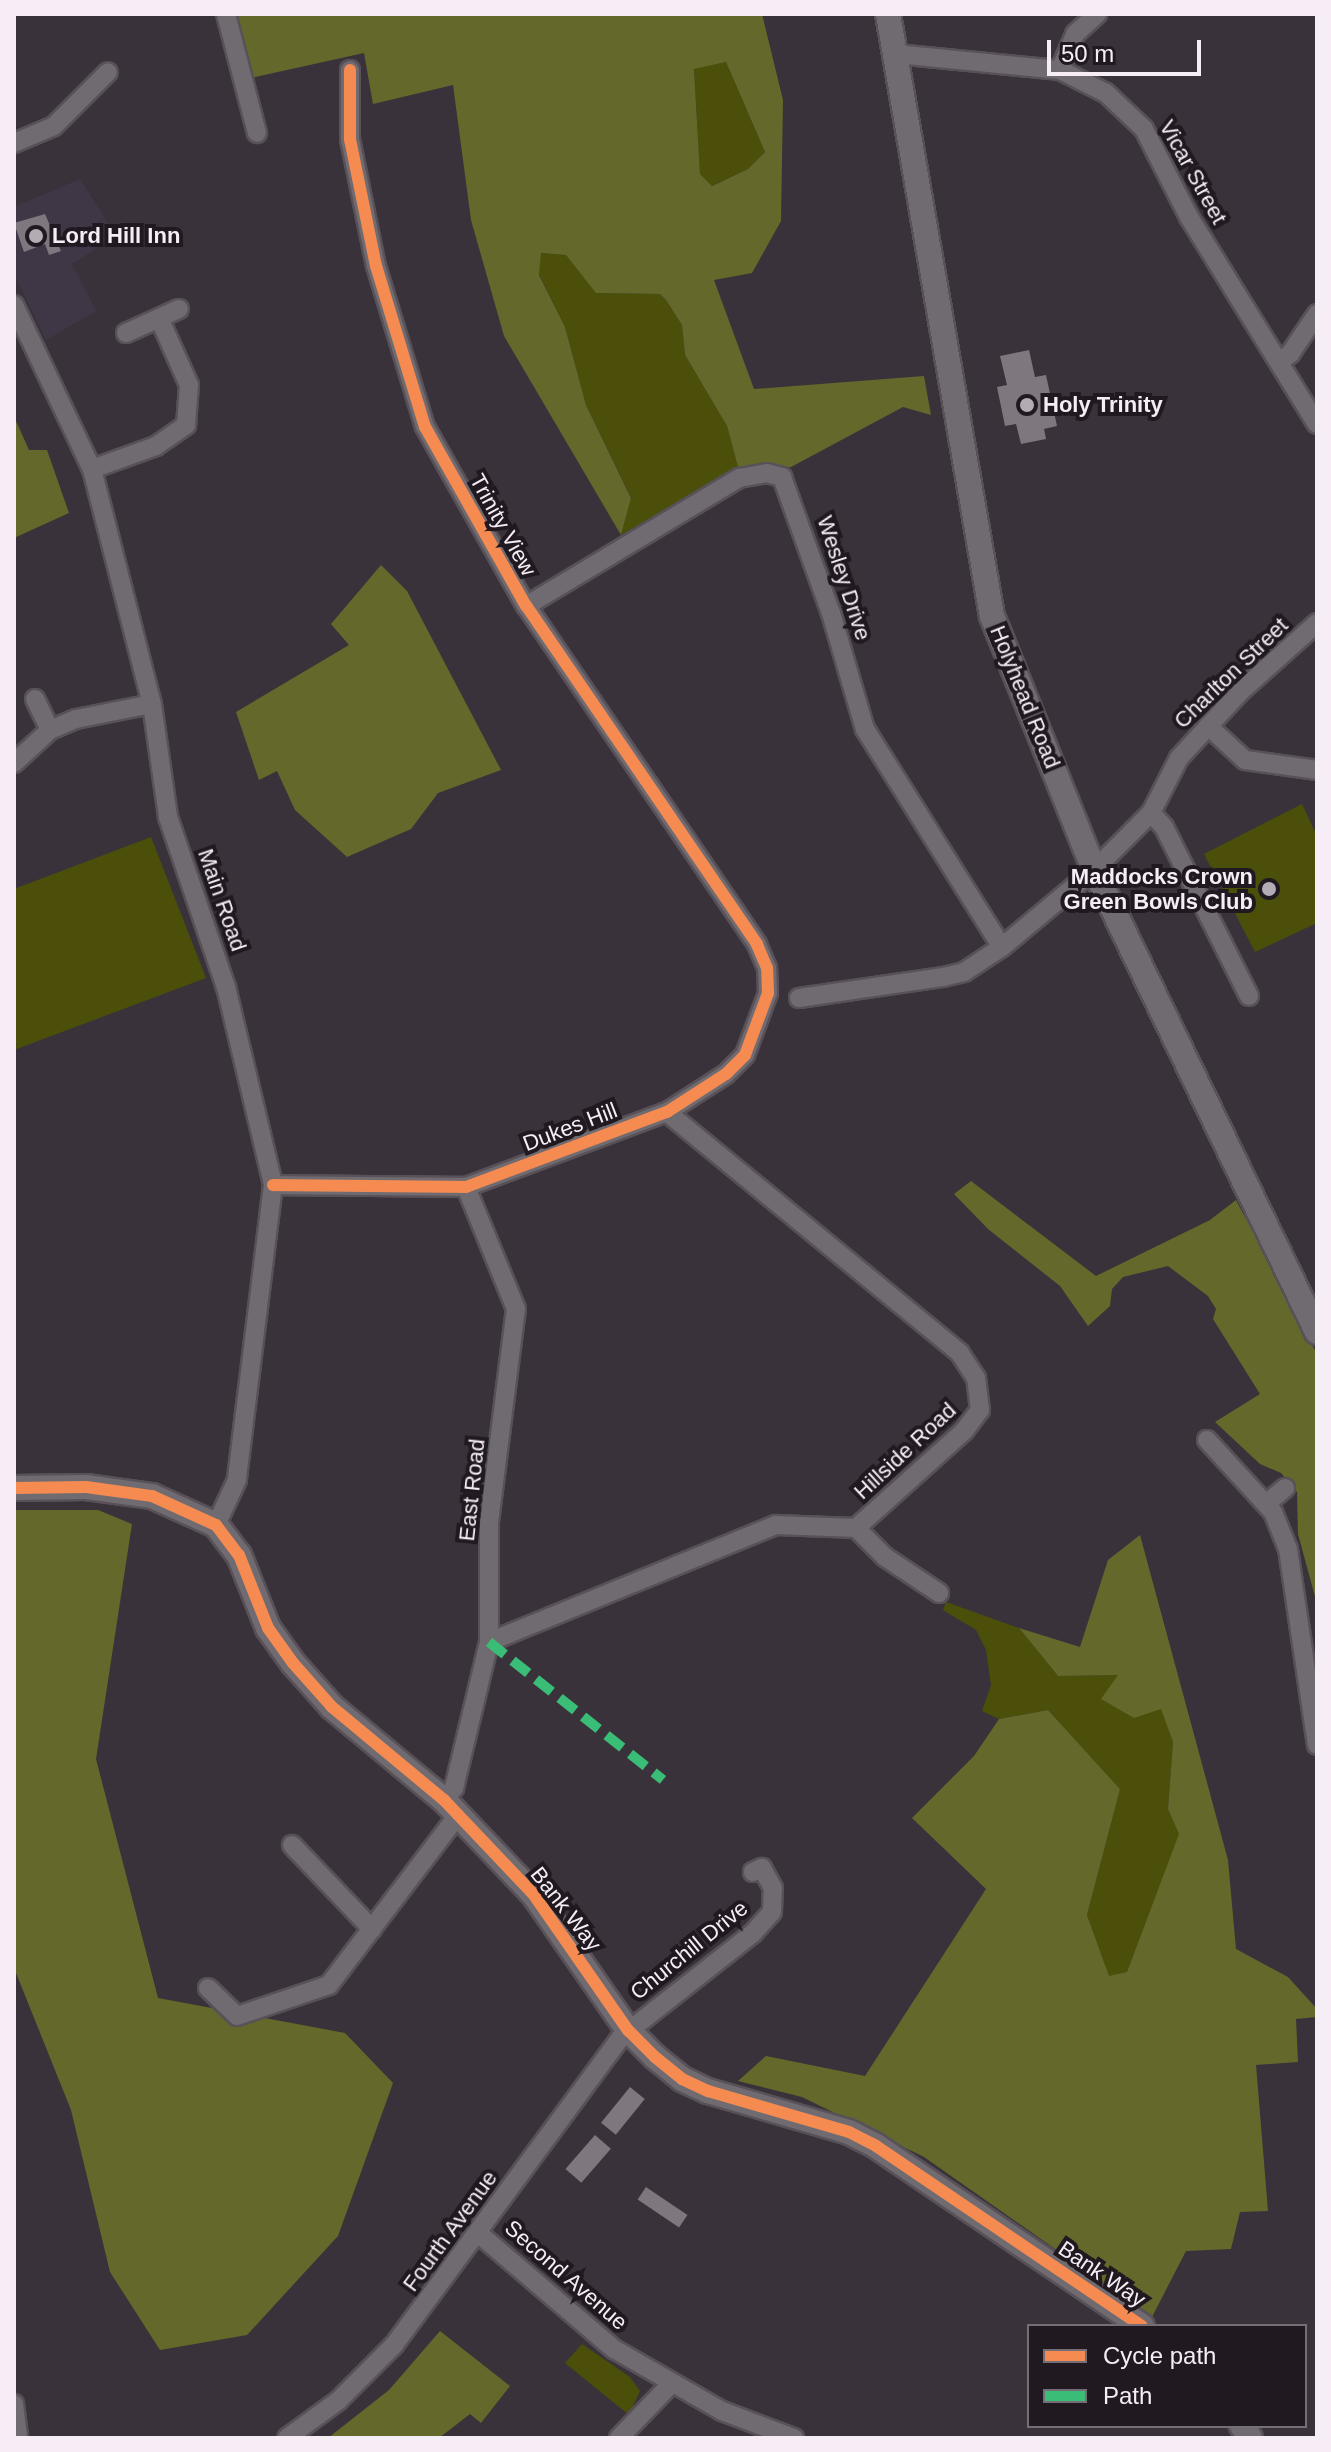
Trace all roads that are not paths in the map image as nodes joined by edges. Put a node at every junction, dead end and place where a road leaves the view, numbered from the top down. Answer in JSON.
{"nodes":[{"id":1,"x":226,"y":14,"type":"edge"},
{"id":2,"x":888,"y":14,"type":"edge"},
{"id":3,"x":1097,"y":14,"type":"edge"},
{"id":4,"x":896,"y":54,"type":"junction"},
{"id":5,"x":350,"y":70,"type":"dead end"},
{"id":6,"x":1060,"y":70,"type":"junction"},
{"id":7,"x":108,"y":72,"type":"dead end"},
{"id":8,"x":257,"y":133,"type":"dead end"},
{"id":9,"x":14,"y":143,"type":"edge"},
{"id":10,"x":14,"y":305,"type":"edge"},
{"id":11,"x":179,"y":309,"type":"dead end"},
{"id":12,"x":1317,"y":314,"type":"edge"},
{"id":13,"x":159,"y":318,"type":"junction"},
{"id":14,"x":126,"y":333,"type":"dead end"},
{"id":15,"x":1279,"y":362,"type":"junction"},
{"id":16,"x":1317,"y":424,"type":"edge"},
{"id":17,"x":92,"y":469,"type":"junction"},
{"id":18,"x":526,"y":606,"type":"junction"},
{"id":19,"x":1314,"y":629,"type":"edge"},
{"id":20,"x":35,"y":699,"type":"dead end"},
{"id":21,"x":152,"y":704,"type":"junction"},
{"id":22,"x":1208,"y":726,"type":"junction"},
{"id":23,"x":50,"y":730,"type":"junction"},
{"id":24,"x":14,"y":763,"type":"edge"},
{"id":25,"x":1317,"y":770,"type":"edge"},
{"id":26,"x":1151,"y":813,"type":"junction"},
{"id":27,"x":1094,"y":870,"type":"junction"},
{"id":28,"x":757,"y":944,"type":"joint"},
{"id":29,"x":1002,"y":947,"type":"junction"},
{"id":30,"x":1249,"y":996,"type":"dead end"},
{"id":31,"x":799,"y":998,"type":"dead end"},
{"id":32,"x":667,"y":1112,"type":"junction"},
{"id":33,"x":273,"y":1185,"type":"junction"},
{"id":34,"x":466,"y":1187,"type":"junction"},
{"id":35,"x":1317,"y":1332,"type":"edge"},
{"id":36,"x":1207,"y":1440,"type":"dead end"},
{"id":37,"x":14,"y":1488,"type":"edge"},
{"id":38,"x":1285,"y":1488,"type":"dead end"},
{"id":39,"x":1266,"y":1504,"type":"junction"},
{"id":40,"x":216,"y":1525,"type":"junction"},
{"id":41,"x":856,"y":1528,"type":"junction"},
{"id":42,"x":939,"y":1593,"type":"dead end"},
{"id":43,"x":489,"y":1642,"type":"junction"},
{"id":44,"x":1317,"y":1745,"type":"edge"},
{"id":45,"x":451,"y":1807,"type":"junction"},
{"id":46,"x":292,"y":1845,"type":"dead end"},
{"id":47,"x":753,"y":1872,"type":"dead end"},
{"id":48,"x":372,"y":1929,"type":"junction"},
{"id":49,"x":208,"y":1988,"type":"dead end"},
{"id":50,"x":628,"y":2030,"type":"junction"},
{"id":51,"x":478,"y":2233,"type":"junction"},
{"id":52,"x":1139,"y":2324,"type":"edge"},
{"id":53,"x":671,"y":2384,"type":"junction"},
{"id":54,"x":14,"y":2404,"type":"edge"},
{"id":55,"x":18,"y":2438,"type":"edge"},
{"id":56,"x":287,"y":2438,"type":"edge"},
{"id":57,"x":619,"y":2438,"type":"edge"},
{"id":58,"x":794,"y":2438,"type":"edge"}],
"edges":[{"from":1,"to":8,"type":"street"},
{"from":2,"to":4,"type":"street","name":"Holyhead Road"},
{"from":3,"to":6,"type":"street"},
{"from":4,"to":6,"type":"street","name":"Vicar Street"},
{"from":4,"to":27,"type":"street","name":"Holyhead Road"},
{"from":5,"to":18,"type":"street","name":"Trinity View"},
{"from":6,"to":15,"type":"street","name":"Vicar Street"},
{"from":7,"to":9,"type":"street"},
{"from":10,"to":17,"type":"street","name":"Main Road"},
{"from":11,"to":13,"type":"street"},
{"from":12,"to":15,"type":"street"},
{"from":13,"to":14,"type":"street"},
{"from":13,"to":17,"type":"street"},
{"from":15,"to":16,"type":"street","name":"Vicar Street"},
{"from":17,"to":21,"type":"street","name":"Main Road"},
{"from":18,"to":28,"type":"street","name":"Trinity View"},
{"from":18,"to":29,"type":"street","name":"Wesley Drive"},
{"from":19,"to":22,"type":"street","name":"Charlton Street"},
{"from":20,"to":23,"type":"street"},
{"from":21,"to":23,"type":"street"},
{"from":21,"to":33,"type":"street","name":"Main Road"},
{"from":22,"to":25,"type":"street"},
{"from":22,"to":26,"type":"street","name":"Charlton Street"},
{"from":23,"to":24,"type":"street"},
{"from":26,"to":27,"type":"street","name":"Charlton Street"},
{"from":26,"to":30,"type":"street"},
{"from":27,"to":29,"type":"street"},
{"from":27,"to":35,"type":"street","name":"Holyhead Road"},
{"from":28,"to":32,"type":"street","name":"Dukes Hill"},
{"from":29,"to":31,"type":"street"},
{"from":32,"to":34,"type":"street","name":"Dukes Hill"},
{"from":32,"to":41,"type":"street","name":"Hillside Road"},
{"from":33,"to":34,"type":"street","name":"Dukes Hill"},
{"from":33,"to":40,"type":"street","name":"Main Road"},
{"from":34,"to":43,"type":"street","name":"East Road"},
{"from":36,"to":39,"type":"street"},
{"from":37,"to":40,"type":"street","name":"Bank Way"},
{"from":38,"to":39,"type":"street"},
{"from":39,"to":44,"type":"street"},
{"from":40,"to":45,"type":"street","name":"Bank Way"},
{"from":41,"to":42,"type":"street"},
{"from":41,"to":43,"type":"street","name":"Hillside Road"},
{"from":43,"to":45,"type":"street","name":"East Road"},
{"from":45,"to":48,"type":"street","name":"East Road"},
{"from":45,"to":50,"type":"street","name":"Bank Way"},
{"from":46,"to":48,"type":"street"},
{"from":47,"to":50,"type":"street","name":"Churchill Drive"},
{"from":48,"to":49,"type":"street","name":"East Road"},
{"from":50,"to":51,"type":"street","name":"Fourth Avenue"},
{"from":50,"to":52,"type":"street","name":"Bank Way"},
{"from":51,"to":53,"type":"street","name":"Second Avenue"},
{"from":51,"to":56,"type":"street","name":"Fourth Avenue"},
{"from":53,"to":57,"type":"street"},
{"from":53,"to":58,"type":"street","name":"Second Avenue"},
{"from":54,"to":55,"type":"street"}]}
